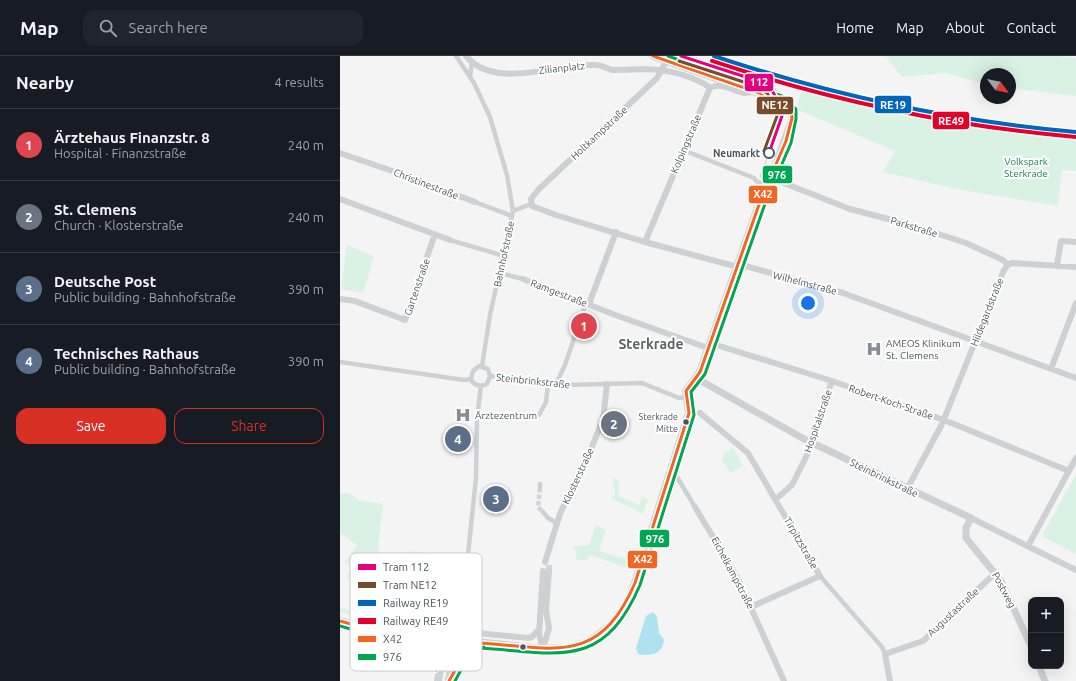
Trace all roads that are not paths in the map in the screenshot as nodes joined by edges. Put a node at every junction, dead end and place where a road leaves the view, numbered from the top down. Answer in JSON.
{"nodes":[{"id":1,"x":456,"y":56,"type":"edge"},
{"id":2,"x":466,"y":56,"type":"edge"},
{"id":3,"x":653,"y":56,"type":"edge"},
{"id":4,"x":667,"y":60,"type":"junction"},
{"id":5,"x":472,"y":62,"type":"junction"},
{"id":6,"x":663,"y":69,"type":"junction"},
{"id":7,"x":470,"y":77,"type":"junction"},
{"id":8,"x":710,"y":88,"type":"junction"},
{"id":9,"x":753,"y":91,"type":"junction"},
{"id":10,"x":683,"y":150,"type":"junction"},
{"id":11,"x":340,"y":153,"type":"edge"},
{"id":12,"x":771,"y":178,"type":"junction"},
{"id":13,"x":768,"y":186,"type":"junction"},
{"id":14,"x":340,"y":200,"type":"edge"},
{"id":15,"x":475,"y":202,"type":"joint"},
{"id":16,"x":531,"y":204,"type":"junction"},
{"id":17,"x":513,"y":214,"type":"junction"},
{"id":18,"x":616,"y":232,"type":"junction"},
{"id":19,"x":435,"y":234,"type":"junction"},
{"id":20,"x":450,"y":240,"type":"joint"},
{"id":21,"x":645,"y":242,"type":"junction"},
{"id":22,"x":1076,"y":242,"type":"edge"},
{"id":23,"x":504,"y":256,"type":"junction"},
{"id":24,"x":1008,"y":265,"type":"junction"},
{"id":25,"x":1057,"y":265,"type":"junction"},
{"id":26,"x":1076,"y":266,"type":"edge"},
{"id":27,"x":738,"y":267,"type":"junction"},
{"id":28,"x":500,"y":273,"type":"junction"},
{"id":29,"x":523,"y":280,"type":"joint"},
{"id":30,"x":340,"y":299,"type":"edge"},
{"id":31,"x":1076,"y":303,"type":"edge"},
{"id":32,"x":587,"y":304,"type":"junction"},
{"id":33,"x":975,"y":341,"type":"junction"},
{"id":34,"x":709,"y":346,"type":"junction"},
{"id":35,"x":340,"y":362,"type":"edge"},
{"id":36,"x":482,"y":366,"type":"junction"},
{"id":37,"x":1051,"y":369,"type":"junction"},
{"id":38,"x":490,"y":376,"type":"junction"},
{"id":39,"x":696,"y":378,"type":"junction"},
{"id":40,"x":1076,"y":378,"type":"edge"},
{"id":41,"x":471,"y":379,"type":"junction"},
{"id":42,"x":832,"y":381,"type":"junction"},
{"id":43,"x":548,"y":384,"type":"junction"},
{"id":44,"x":556,"y":384,"type":"junction"},
{"id":45,"x":606,"y":384,"type":"junction"},
{"id":46,"x":481,"y":386,"type":"junction"},
{"id":47,"x":686,"y":398,"type":"junction"},
{"id":48,"x":700,"y":413,"type":"dead end"},
{"id":49,"x":539,"y":415,"type":"dead end"},
{"id":50,"x":944,"y":420,"type":"junction"},
{"id":51,"x":812,"y":443,"type":"junction"},
{"id":52,"x":1076,"y":458,"type":"edge"},
{"id":53,"x":1069,"y":471,"type":"junction"},
{"id":54,"x":669,"y":474,"type":"junction"},
{"id":55,"x":907,"y":489,"type":"junction"},
{"id":56,"x":776,"y":498,"type":"junction"},
{"id":57,"x":695,"y":507,"type":"joint"},
{"id":58,"x":543,"y":512,"type":"tunnel mouth"},
{"id":59,"x":971,"y":518,"type":"junction"},
{"id":60,"x":557,"y":523,"type":"junction"},
{"id":61,"x":1028,"y":546,"type":"junction"},
{"id":62,"x":468,"y":553,"type":"edge"},
{"id":63,"x":547,"y":562,"type":"tunnel mouth"},
{"id":64,"x":1076,"y":570,"type":"edge"},
{"id":65,"x":997,"y":574,"type":"junction"},
{"id":66,"x":820,"y":576,"type":"junction"},
{"id":67,"x":751,"y":607,"type":"junction"},
{"id":68,"x":340,"y":621,"type":"edge"},
{"id":69,"x":350,"y":624,"type":"edge"},
{"id":70,"x":538,"y":631,"type":"junction"},
{"id":71,"x":482,"y":633,"type":"edge"},
{"id":72,"x":1028,"y":639,"type":"edge"},
{"id":73,"x":482,"y":643,"type":"edge"},
{"id":74,"x":543,"y":649,"type":"junction"},
{"id":75,"x":885,"y":654,"type":"junction"},
{"id":76,"x":1040,"y":669,"type":"edge"},
{"id":77,"x":440,"y":671,"type":"edge"},
{"id":78,"x":454,"y":671,"type":"edge"},
{"id":79,"x":449,"y":680,"type":"edge"},
{"id":80,"x":438,"y":681,"type":"edge"},
{"id":81,"x":784,"y":681,"type":"edge"},
{"id":82,"x":890,"y":681,"type":"edge"},
{"id":83,"x":1045,"y":681,"type":"edge"}],
"edges":[{"from":1,"to":7,"type":"street","name":"Bahnhofstraße"},
{"from":2,"to":5,"type":"street","name":"Zilianplatz"},
{"from":3,"to":4,"type":"main road"},
{"from":4,"to":6,"type":"street","name":"Holtkampstraße"},
{"from":4,"to":9,"type":"main road"},
{"from":5,"to":6,"type":"street","name":"Zilianplatz"},
{"from":5,"to":7,"type":"street"},
{"from":6,"to":8,"type":"street","name":"Zilianplatz"},
{"from":6,"to":16,"type":"street","name":"Holtkampstraße"},
{"from":7,"to":17,"type":"street","name":"Bahnhofstraße"},
{"from":8,"to":9,"type":"street"},
{"from":8,"to":10,"type":"street","name":"Kolpingstraße"},
{"from":9,"to":12,"type":"main road"},
{"from":10,"to":13,"type":"street"},
{"from":10,"to":21,"type":"street","name":"Kolpingstraße"},
{"from":11,"to":15,"type":"street","name":"Christinestraße"},
{"from":12,"to":13,"type":"main road"},
{"from":12,"to":24,"type":"street","name":"Parkstraße"},
{"from":13,"to":27,"type":"main road"},
{"from":14,"to":19,"type":"street"},
{"from":15,"to":17,"type":"street","name":"Christinestraße"},
{"from":16,"to":17,"type":"street"},
{"from":16,"to":18,"type":"street","name":"Wilhelmstraße"},
{"from":17,"to":23,"type":"street","name":"Bahnhofstraße"},
{"from":18,"to":21,"type":"street","name":"Wilhelmstraße"},
{"from":18,"to":32,"type":"street"},
{"from":19,"to":20,"type":"street"},
{"from":19,"to":30,"type":"street","name":"Gartenstraße"},
{"from":20,"to":23,"type":"street"},
{"from":21,"to":27,"type":"street","name":"Wilhelmstraße"},
{"from":22,"to":25,"type":"street"},
{"from":23,"to":28,"type":"street","name":"Bahnhofstraße"},
{"from":24,"to":25,"type":"street"},
{"from":24,"to":33,"type":"street","name":"Hildegardstraße"},
{"from":25,"to":26,"type":"street"},
{"from":27,"to":33,"type":"street","name":"Wilhelmstraße"},
{"from":27,"to":34,"type":"main road"},
{"from":28,"to":29,"type":"street","name":"Ramgestraße"},
{"from":28,"to":36,"type":"street","name":"Bahnhofstraße"},
{"from":29,"to":32,"type":"street","name":"Ramgestraße"},
{"from":31,"to":37,"type":"street"},
{"from":32,"to":34,"type":"street","name":"Ramgestraße"},
{"from":32,"to":44,"type":"street"},
{"from":33,"to":37,"type":"street","name":"Wilhelmstraße"},
{"from":33,"to":50,"type":"street","name":"Hildegardstraße"},
{"from":34,"to":39,"type":"main road"},
{"from":34,"to":42,"type":"street","name":"Robert-Koch-Straße"},
{"from":35,"to":41,"type":"street"},
{"from":36,"to":38,"type":"street"},
{"from":36,"to":41,"type":"street","name":"Bahnhofstraße"},
{"from":37,"to":40,"type":"street","name":"Wilhelmstraße"},
{"from":38,"to":43,"type":"street","name":"Steinbrinkstraße"},
{"from":38,"to":46,"type":"street","name":"Steinbrinkstraße"},
{"from":39,"to":47,"type":"main road"},
{"from":39,"to":51,"type":"street","name":"Steinbrinkstraße"},
{"from":41,"to":46,"type":"street"},
{"from":42,"to":50,"type":"street","name":"Robert-Koch-Straße"},
{"from":42,"to":51,"type":"street","name":"Hospitalstraße"},
{"from":43,"to":44,"type":"street","name":"Steinbrinkstraße"},
{"from":43,"to":49,"type":"street"},
{"from":44,"to":45,"type":"street","name":"Steinbrinkstraße"},
{"from":45,"to":47,"type":"street","name":"Steinbrinkstraße"},
{"from":45,"to":60,"type":"street","name":"Klosterstraße"},
{"from":46,"to":62,"type":"street"},
{"from":47,"to":54,"type":"main road"},
{"from":48,"to":56,"type":"street","name":"Tirpitzstraße"},
{"from":50,"to":53,"type":"street","name":"Robert-Koch-Straße"},
{"from":50,"to":55,"type":"street","name":"Hildegardstraße"},
{"from":51,"to":55,"type":"street","name":"Steinbrinkstraße"},
{"from":51,"to":56,"type":"street","name":"Hospitalstraße"},
{"from":52,"to":53,"type":"street"},
{"from":53,"to":61,"type":"street"},
{"from":54,"to":57,"type":"street","name":"Eichelkampstraße"},
{"from":54,"to":74,"type":"main road"},
{"from":55,"to":59,"type":"street","name":"Steinbrinkstraße"},
{"from":56,"to":66,"type":"street","name":"Tirpitzstraße"},
{"from":57,"to":67,"type":"street","name":"Eichelkampstraße"},
{"from":58,"to":60,"type":"street"},
{"from":59,"to":61,"type":"street","name":"Steinbrinkstraße"},
{"from":59,"to":65,"type":"street","name":"Postweg"},
{"from":60,"to":63,"type":"street","name":"Klosterstraße"},
{"from":61,"to":64,"type":"street","name":"Steinbrinkstraße"},
{"from":65,"to":72,"type":"street","name":"Postweg"},
{"from":65,"to":75,"type":"street","name":"Augustastraße"},
{"from":66,"to":67,"type":"street"},
{"from":66,"to":75,"type":"street","name":"Tirpitzstraße"},
{"from":67,"to":81,"type":"street","name":"Eichelkampstraße"},
{"from":68,"to":69,"type":"main road"},
{"from":70,"to":71,"type":"street"},
{"from":70,"to":74,"type":"street"},
{"from":70,"to":74,"type":"street"},
{"from":73,"to":74,"type":"main road"},
{"from":75,"to":82,"type":"street","name":"Tirpitzstraße"},
{"from":76,"to":83,"type":"street"},
{"from":77,"to":80,"type":"main road"},
{"from":78,"to":79,"type":"main road"}]}
